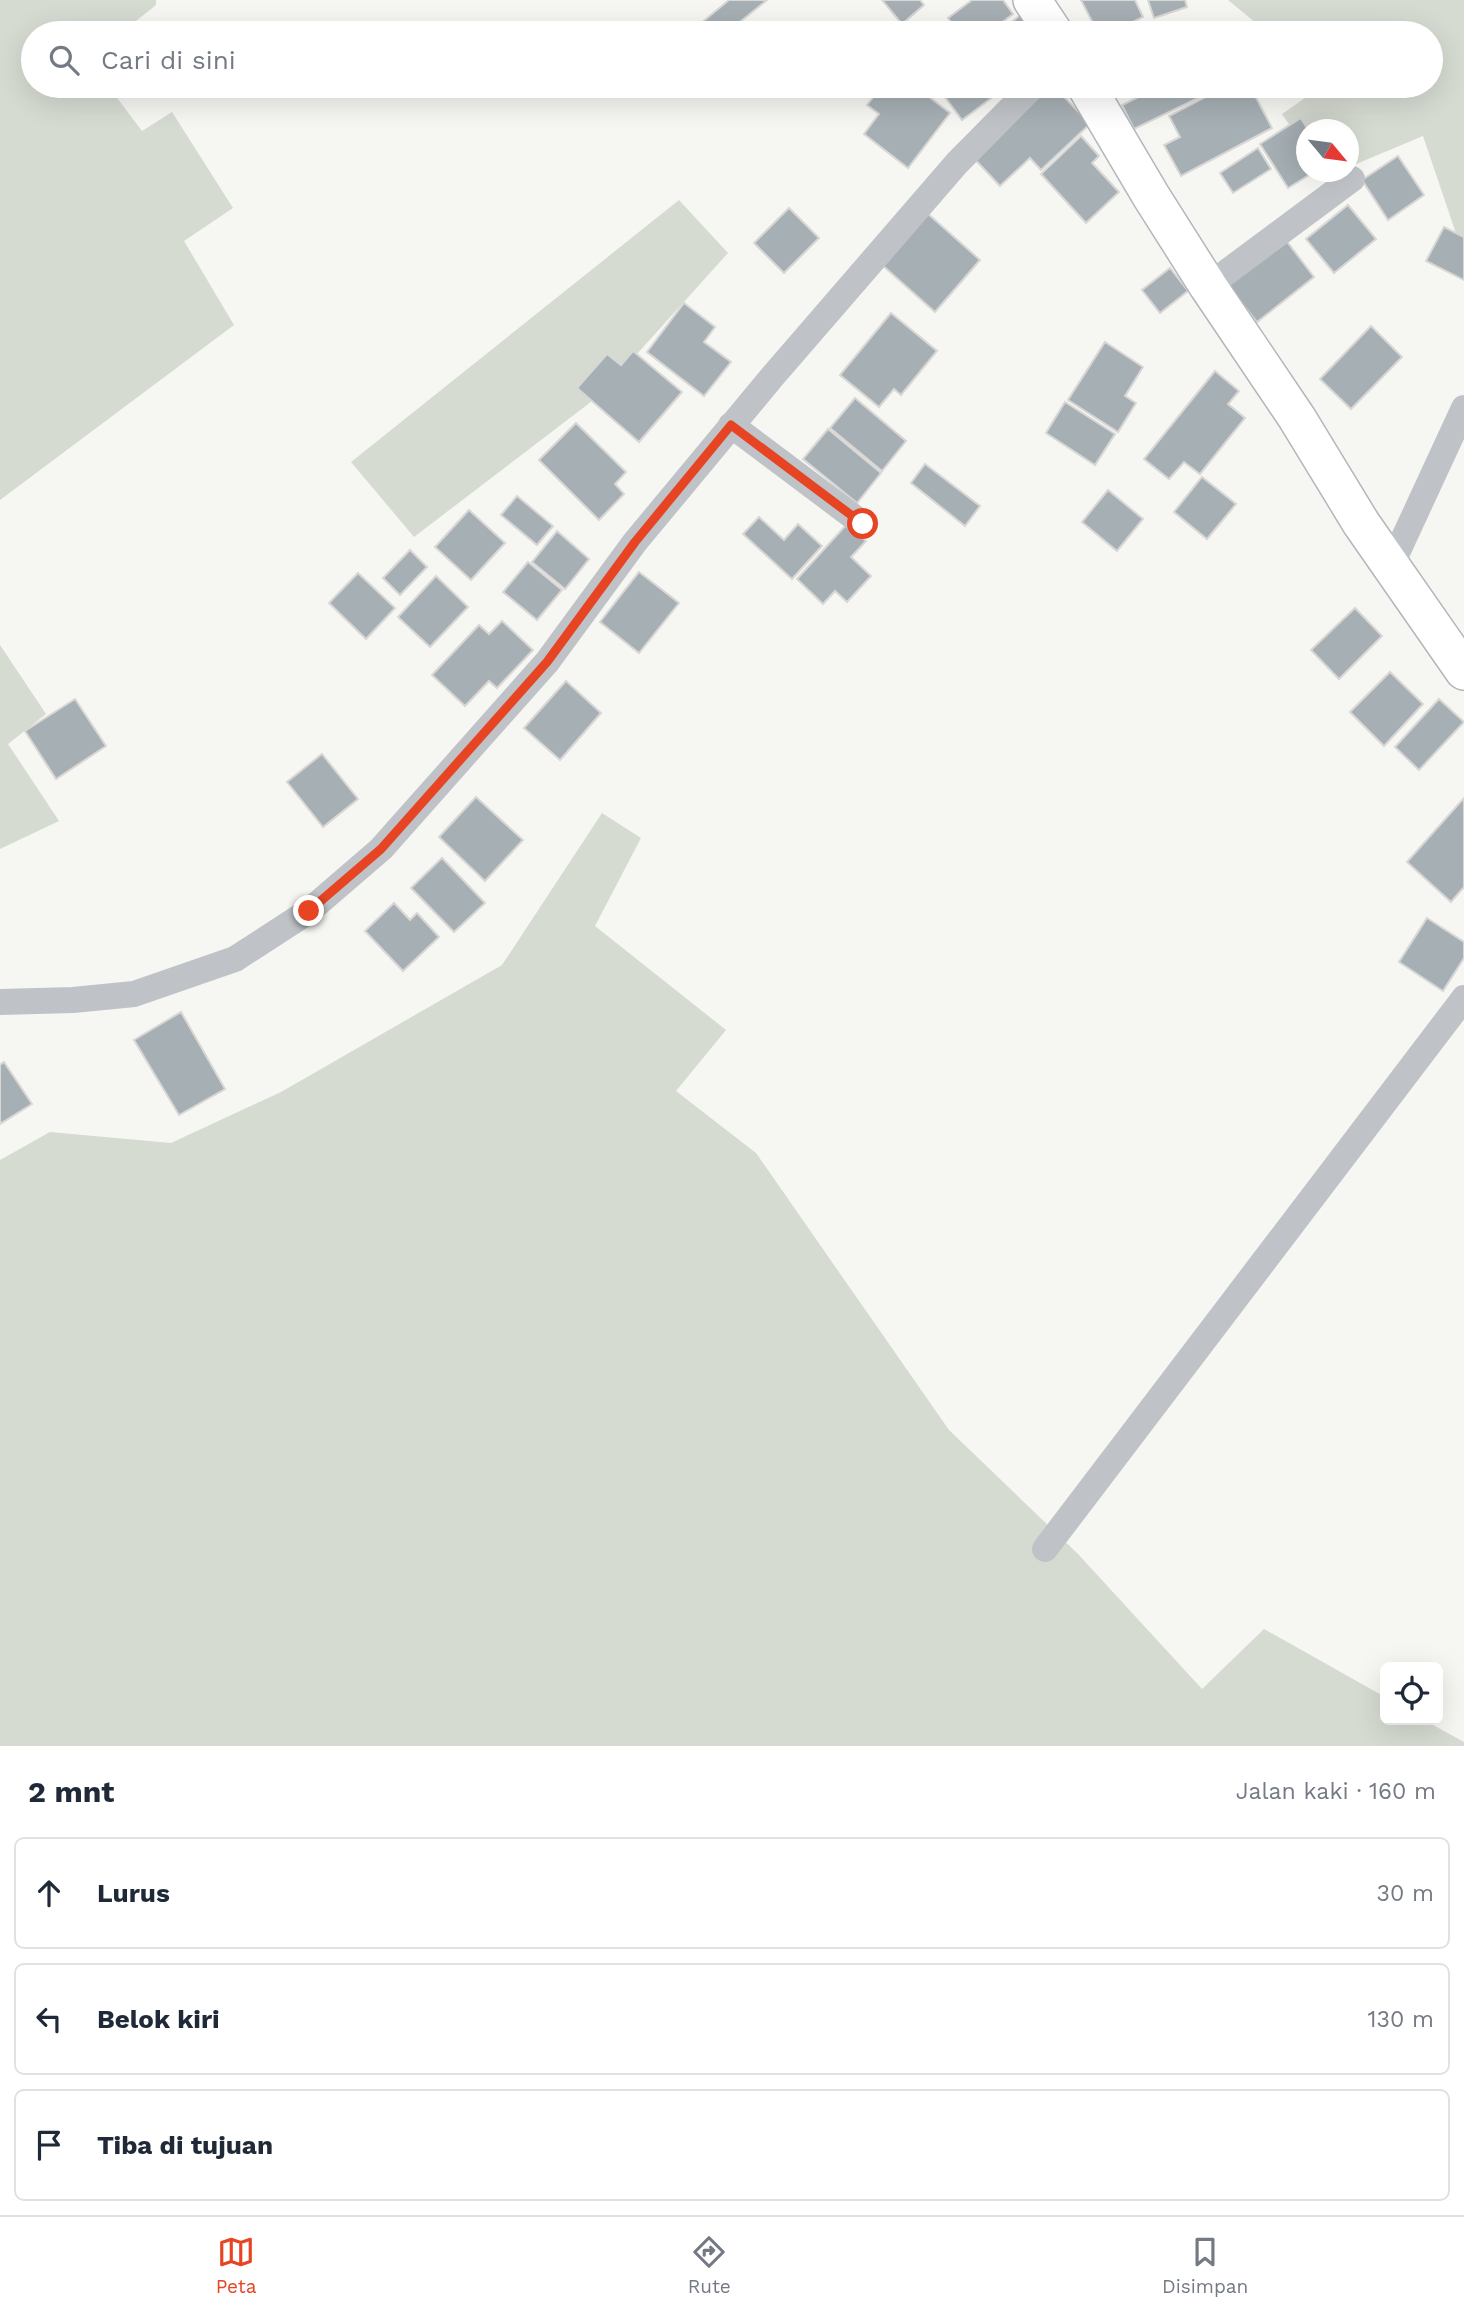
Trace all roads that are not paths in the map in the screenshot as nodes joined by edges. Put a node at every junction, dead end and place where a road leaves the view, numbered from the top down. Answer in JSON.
{"nodes":[{"id":1,"x":1032,"y":0,"type":"edge"},
{"id":2,"x":1046,"y":21,"type":"edge"},
{"id":3,"x":1021,"y":98,"type":"edge"},
{"id":4,"x":1093,"y":98,"type":"edge"},
{"id":5,"x":1348,"y":182,"type":"edge"},
{"id":6,"x":1208,"y":286,"type":"junction"},
{"id":7,"x":1464,"y":408,"type":"edge"},
{"id":8,"x":731,"y":425,"type":"junction"},
{"id":9,"x":863,"y":524,"type":"dead end"},
{"id":10,"x":1390,"y":568,"type":"junction"},
{"id":11,"x":1464,"y":671,"type":"edge"},
{"id":12,"x":1464,"y":998,"type":"edge"},
{"id":13,"x":0,"y":1002,"type":"edge"},
{"id":14,"x":1045,"y":1549,"type":"dead end"}],
"edges":[{"from":1,"to":2,"type":"street"},
{"from":3,"to":8,"type":"street"},
{"from":4,"to":6,"type":"street"},
{"from":5,"to":6,"type":"street"},
{"from":6,"to":10,"type":"street"},
{"from":7,"to":10,"type":"street"},
{"from":8,"to":9,"type":"street"},
{"from":8,"to":13,"type":"street"},
{"from":10,"to":11,"type":"street"},
{"from":12,"to":14,"type":"street"}]}
